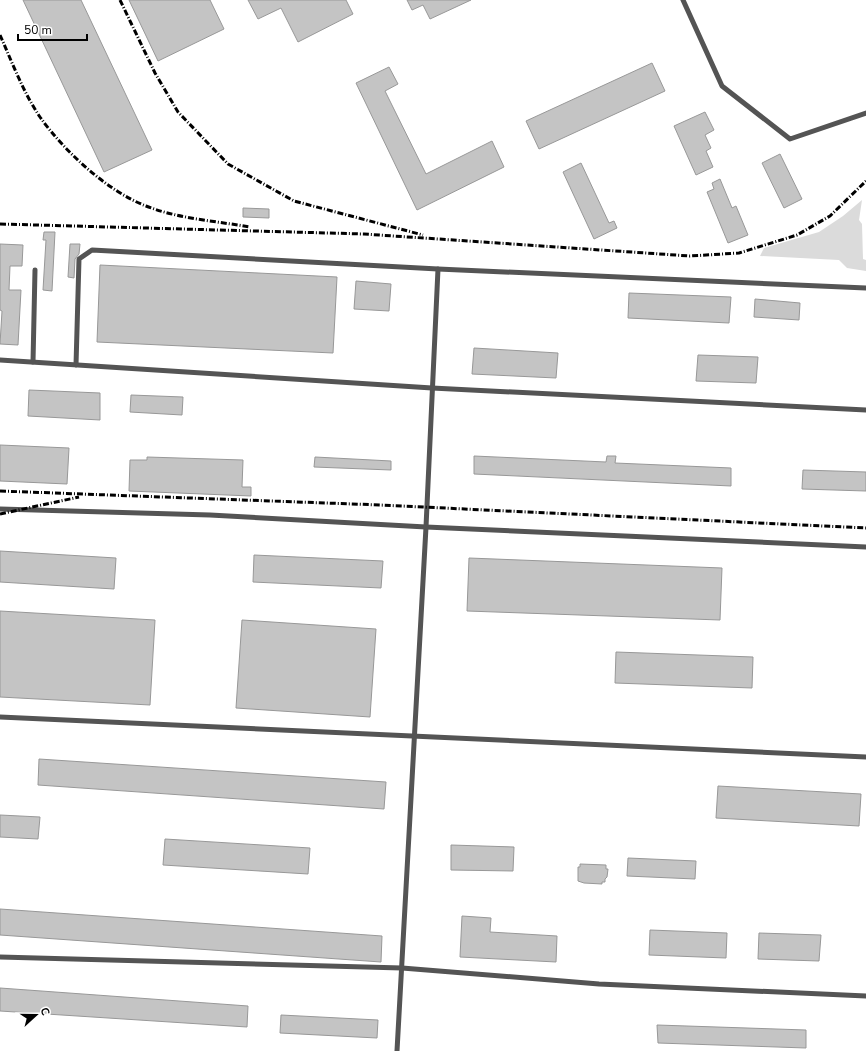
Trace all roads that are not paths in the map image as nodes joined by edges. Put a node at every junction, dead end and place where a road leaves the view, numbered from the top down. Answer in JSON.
{"nodes":[{"id":1,"x":683,"y":0,"type":"edge"},
{"id":2,"x":866,"y":113,"type":"edge"},
{"id":3,"x":438,"y":269,"type":"junction"},
{"id":4,"x":35,"y":270,"type":"dead end"},
{"id":5,"x":866,"y":288,"type":"edge"},
{"id":6,"x":0,"y":360,"type":"edge"},
{"id":7,"x":33,"y":362,"type":"junction"},
{"id":8,"x":76,"y":365,"type":"junction"},
{"id":9,"x":432,"y":388,"type":"junction"},
{"id":10,"x":866,"y":410,"type":"edge"},
{"id":11,"x":0,"y":509,"type":"edge"},
{"id":12,"x":426,"y":527,"type":"junction"},
{"id":13,"x":866,"y":547,"type":"edge"},
{"id":14,"x":0,"y":716,"type":"edge"},
{"id":15,"x":415,"y":736,"type":"junction"},
{"id":16,"x":866,"y":757,"type":"edge"},
{"id":17,"x":0,"y":957,"type":"edge"},
{"id":18,"x":402,"y":968,"type":"junction"},
{"id":19,"x":866,"y":996,"type":"edge"},
{"id":20,"x":398,"y":1051,"type":"edge"}],
"edges":[{"from":1,"to":2,"type":"lane"},
{"from":3,"to":5,"type":"lane"},
{"from":3,"to":8,"type":"lane"},
{"from":3,"to":9,"type":"lane"},
{"from":4,"to":7,"type":"lane"},
{"from":6,"to":7,"type":"lane"},
{"from":7,"to":8,"type":"lane"},
{"from":8,"to":9,"type":"lane"},
{"from":9,"to":10,"type":"lane"},
{"from":9,"to":12,"type":"lane"},
{"from":11,"to":12,"type":"lane"},
{"from":12,"to":13,"type":"lane"},
{"from":12,"to":15,"type":"lane"},
{"from":14,"to":15,"type":"lane"},
{"from":15,"to":16,"type":"lane"},
{"from":15,"to":18,"type":"lane"},
{"from":17,"to":18,"type":"lane"},
{"from":18,"to":19,"type":"lane"},
{"from":18,"to":20,"type":"lane"}]}
